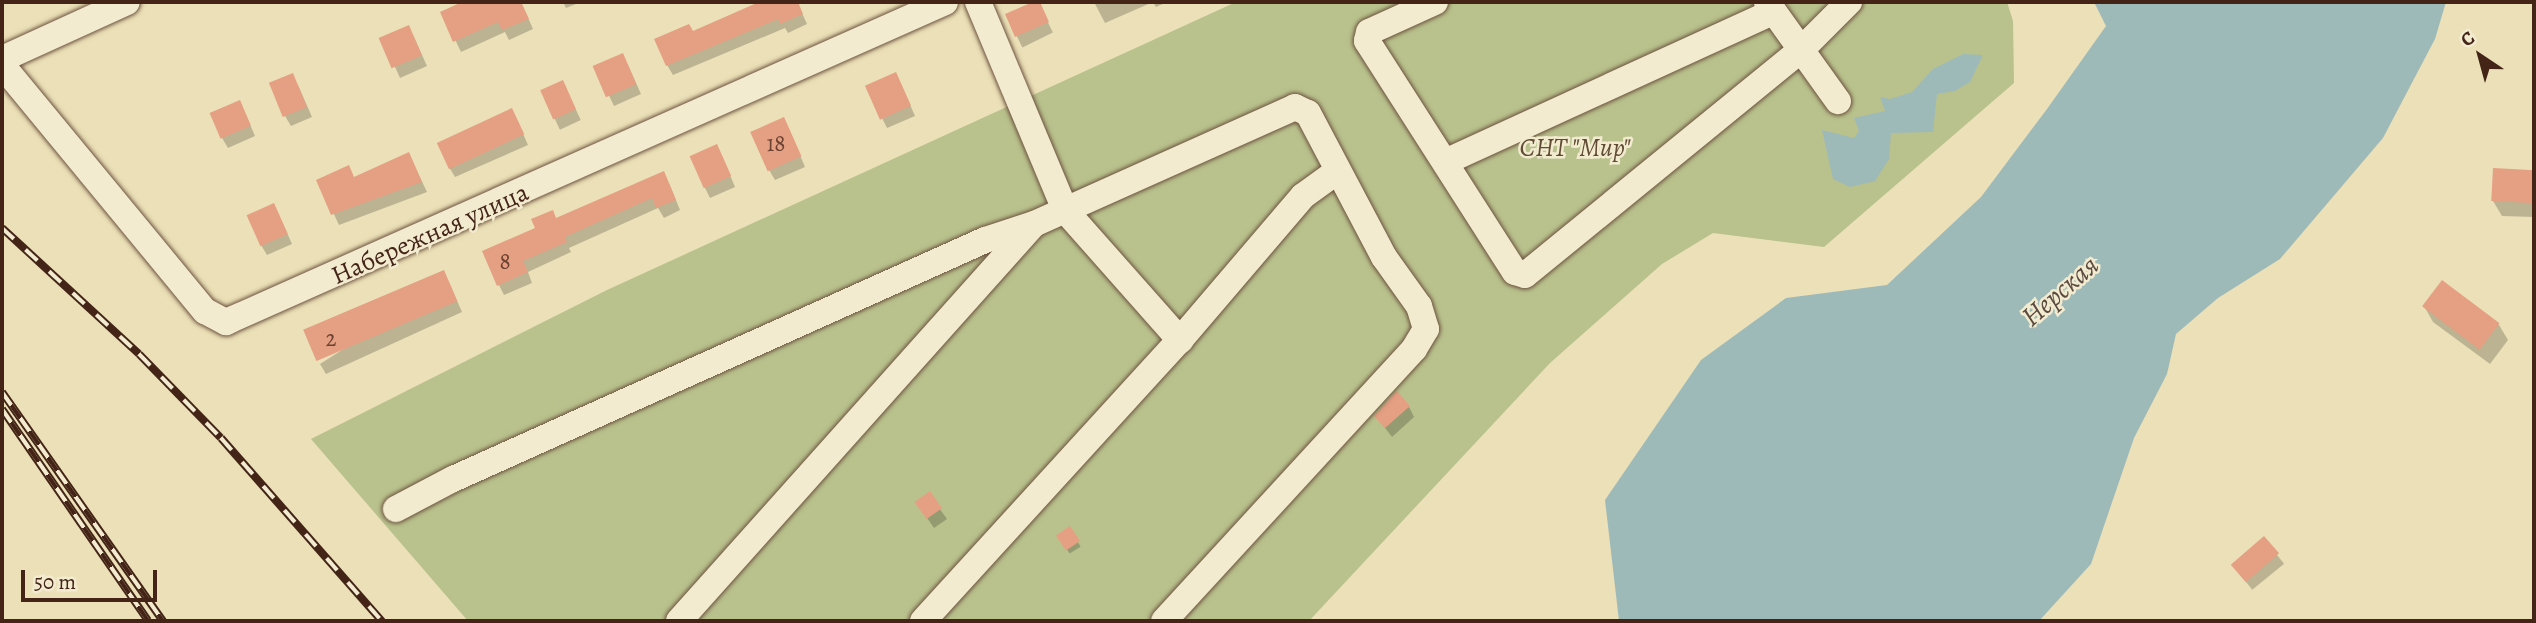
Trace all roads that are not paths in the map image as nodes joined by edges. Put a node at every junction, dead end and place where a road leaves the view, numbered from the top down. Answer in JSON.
{"nodes":[{"id":1,"x":127,"y":2,"type":"edge"},
{"id":2,"x":945,"y":2,"type":"edge"},
{"id":3,"x":978,"y":2,"type":"edge"},
{"id":4,"x":1435,"y":2,"type":"edge"},
{"id":5,"x":1849,"y":2,"type":"edge"},
{"id":6,"x":1770,"y":7,"type":"edge"},
{"id":7,"x":1801,"y":50,"type":"junction"},
{"id":8,"x":2,"y":59,"type":"edge"},
{"id":9,"x":2,"y":65,"type":"edge"},
{"id":10,"x":1838,"y":101,"type":"dead end"},
{"id":11,"x":1445,"y":162,"type":"junction"},
{"id":12,"x":1336,"y":172,"type":"junction"},
{"id":13,"x":1065,"y":210,"type":"junction"},
{"id":14,"x":1034,"y":224,"type":"junction"},
{"id":15,"x":1180,"y":340,"type":"junction"},
{"id":16,"x":396,"y":509,"type":"dead end"},
{"id":17,"x":679,"y":621,"type":"edge"},
{"id":18,"x":923,"y":621,"type":"edge"},
{"id":19,"x":1164,"y":621,"type":"edge"}],
"edges":[{"from":1,"to":8,"type":"street"},
{"from":2,"to":9,"type":"street","name":"Набережная улица"},
{"from":3,"to":13,"type":"street"},
{"from":4,"to":11,"type":"street"},
{"from":5,"to":7,"type":"street"},
{"from":6,"to":7,"type":"street"},
{"from":6,"to":11,"type":"street"},
{"from":7,"to":10,"type":"street"},
{"from":7,"to":11,"type":"street"},
{"from":12,"to":13,"type":"street"},
{"from":12,"to":15,"type":"street"},
{"from":12,"to":19,"type":"street"},
{"from":13,"to":14,"type":"street"},
{"from":13,"to":15,"type":"street"},
{"from":14,"to":16,"type":"street"},
{"from":14,"to":17,"type":"street"},
{"from":15,"to":18,"type":"street"}]}
